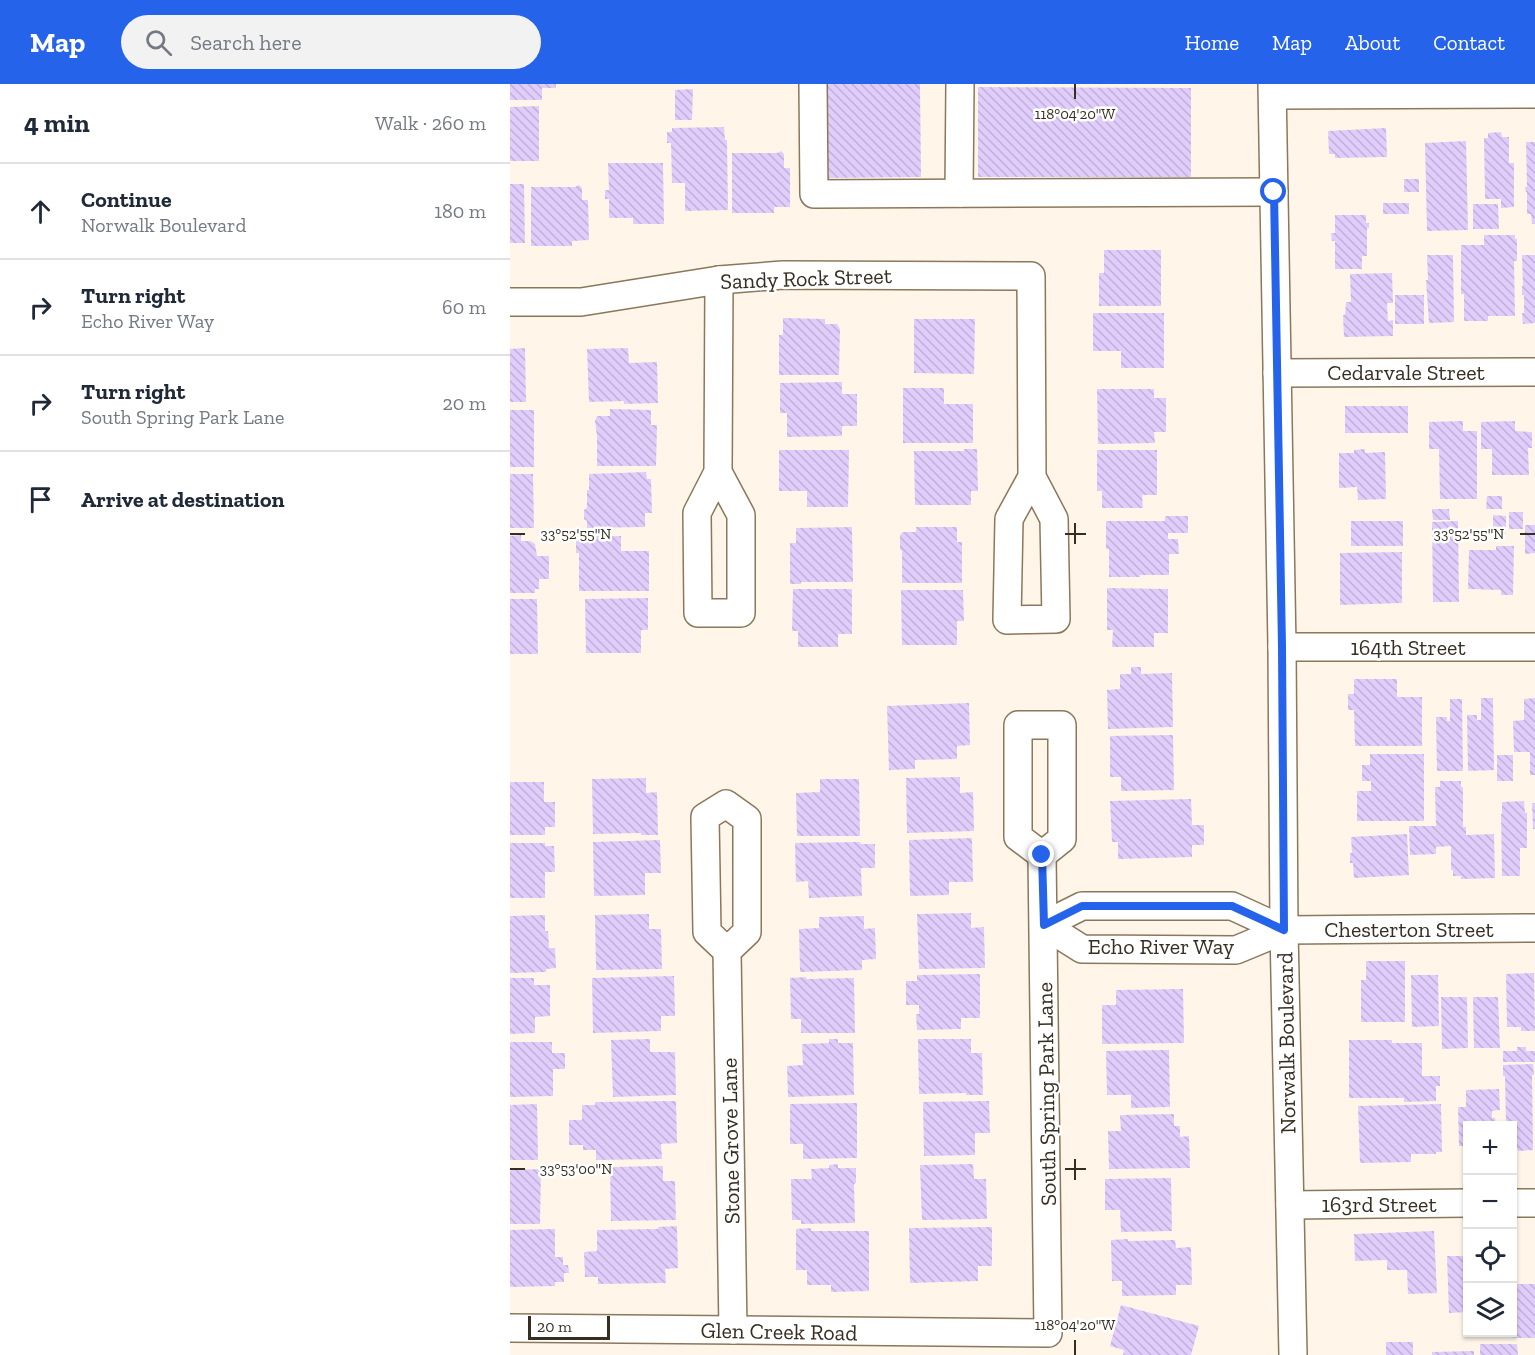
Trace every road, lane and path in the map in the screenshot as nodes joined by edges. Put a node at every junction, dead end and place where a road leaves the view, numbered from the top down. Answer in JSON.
{"nodes":[{"id":1,"x":813,"y":84,"type":"edge"},
{"id":2,"x":960,"y":84,"type":"edge"},
{"id":3,"x":1273,"y":89,"type":"edge"},
{"id":4,"x":1496,"y":89,"type":"edge"},
{"id":5,"x":1535,"y":94,"type":"edge"},
{"id":6,"x":1274,"y":192,"type":"junction"},
{"id":7,"x":959,"y":193,"type":"junction"},
{"id":8,"x":719,"y":280,"type":"junction"},
{"id":9,"x":510,"y":302,"type":"edge"},
{"id":10,"x":1535,"y":372,"type":"edge"},
{"id":11,"x":1277,"y":373,"type":"junction"},
{"id":12,"x":718,"y":472,"type":"dead end"},
{"id":13,"x":1032,"y":477,"type":"junction"},
{"id":14,"x":1282,"y":647,"type":"junction"},
{"id":15,"x":1535,"y":647,"type":"edge"},
{"id":16,"x":1042,"y":855,"type":"dead end"},
{"id":17,"x":1044,"y":925,"type":"junction"},
{"id":18,"x":1535,"y":928,"type":"edge"},
{"id":19,"x":1284,"y":930,"type":"junction"},
{"id":20,"x":727,"y":951,"type":"dead end"},
{"id":21,"x":1463,"y":1203,"type":"edge"},
{"id":22,"x":1517,"y":1203,"type":"edge"},
{"id":23,"x":1535,"y":1203,"type":"edge"},
{"id":24,"x":1290,"y":1204,"type":"junction"},
{"id":25,"x":510,"y":1328,"type":"edge"},
{"id":26,"x":734,"y":1330,"type":"junction"},
{"id":27,"x":1048,"y":1333,"type":"joint"},
{"id":28,"x":1293,"y":1355,"type":"edge"}],
"edges":[{"from":1,"to":7,"type":"street"},
{"from":2,"to":7,"type":"street"},
{"from":3,"to":4,"type":"street"},
{"from":3,"to":6,"type":"street","name":"Norwalk Boulevard"},
{"from":4,"to":5,"type":"street"},
{"from":6,"to":7,"type":"street"},
{"from":6,"to":11,"type":"street","name":"Norwalk Boulevard"},
{"from":8,"to":9,"type":"street","name":"Sandy Rock Street"},
{"from":8,"to":12,"type":"street"},
{"from":8,"to":13,"type":"street","name":"Sandy Rock Street"},
{"from":10,"to":11,"type":"street","name":"Cedarvale Street"},
{"from":11,"to":14,"type":"street","name":"Norwalk Boulevard"},
{"from":13,"to":13,"type":"street"},
{"from":14,"to":15,"type":"street","name":"164th Street"},
{"from":14,"to":19,"type":"street","name":"Norwalk Boulevard"},
{"from":16,"to":17,"type":"street","name":"South Spring Park Lane"},
{"from":17,"to":19,"type":"street","name":"Echo River Way"},
{"from":17,"to":19,"type":"street","name":"Echo River Way"},
{"from":17,"to":27,"type":"street","name":"South Spring Park Lane"},
{"from":18,"to":19,"type":"street","name":"Chesterton Street"},
{"from":19,"to":24,"type":"street","name":"Norwalk Boulevard"},
{"from":20,"to":26,"type":"street","name":"Stone Grove Lane"},
{"from":21,"to":24,"type":"street","name":"163rd Street"},
{"from":22,"to":23,"type":"street"},
{"from":24,"to":28,"type":"street","name":"Norwalk Boulevard"},
{"from":25,"to":26,"type":"street","name":"Glen Creek Road"},
{"from":26,"to":27,"type":"street","name":"Glen Creek Road"}]}
